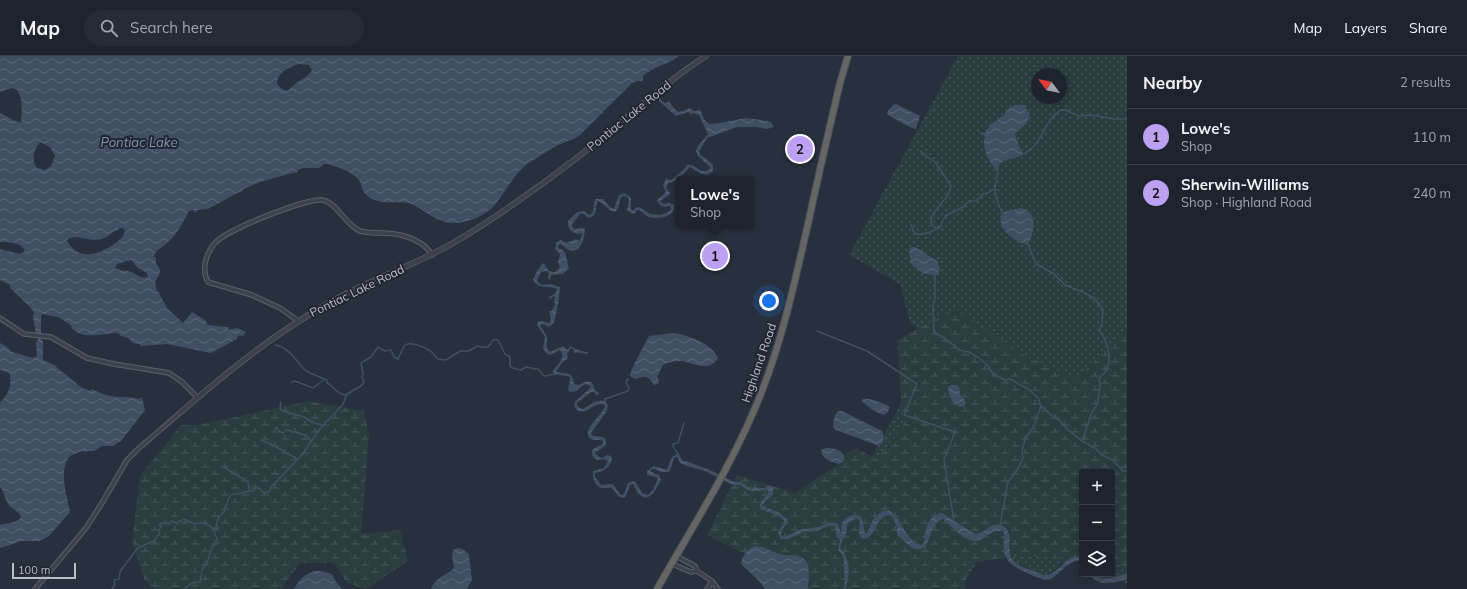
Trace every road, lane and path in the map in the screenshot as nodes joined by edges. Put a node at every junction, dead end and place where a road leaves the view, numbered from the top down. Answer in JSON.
{"nodes":[{"id":1,"x":706,"y":56,"type":"edge"},
{"id":2,"x":848,"y":56,"type":"edge"},
{"id":3,"x":432,"y":255,"type":"junction"},
{"id":4,"x":0,"y":318,"type":"edge"},
{"id":5,"x":298,"y":321,"type":"junction"},
{"id":6,"x":197,"y":397,"type":"junction"},
{"id":7,"x":181,"y":412,"type":"joint"},
{"id":8,"x":676,"y":556,"type":"junction"},
{"id":9,"x":672,"y":564,"type":"junction"},
{"id":10,"x":697,"y":571,"type":"junction"},
{"id":11,"x":712,"y":581,"type":"junction"},
{"id":12,"x":36,"y":589,"type":"edge"},
{"id":13,"x":657,"y":589,"type":"edge"},
{"id":14,"x":707,"y":589,"type":"edge"},
{"id":15,"x":718,"y":589,"type":"edge"}],
"edges":[{"from":1,"to":3,"type":"street","name":"Pontiac Lake Road"},
{"from":2,"to":8,"type":"highway","name":"Highland Road"},
{"from":3,"to":5,"type":"street","name":"Pontiac Lake Road"},
{"from":3,"to":5,"type":"street"},
{"from":4,"to":6,"type":"street"},
{"from":5,"to":6,"type":"street","name":"Pontiac Lake Road"},
{"from":6,"to":7,"type":"street","name":"Pontiac Lake Road"},
{"from":7,"to":12,"type":"street","name":"Pontiac Lake Road"},
{"from":8,"to":9,"type":"highway","name":"Highland Road"},
{"from":8,"to":10,"type":"street"},
{"from":9,"to":10,"type":"street"},
{"from":9,"to":13,"type":"highway","name":"Highland Road"},
{"from":10,"to":11,"type":"street"},
{"from":11,"to":14,"type":"street"},
{"from":11,"to":15,"type":"street"}]}
